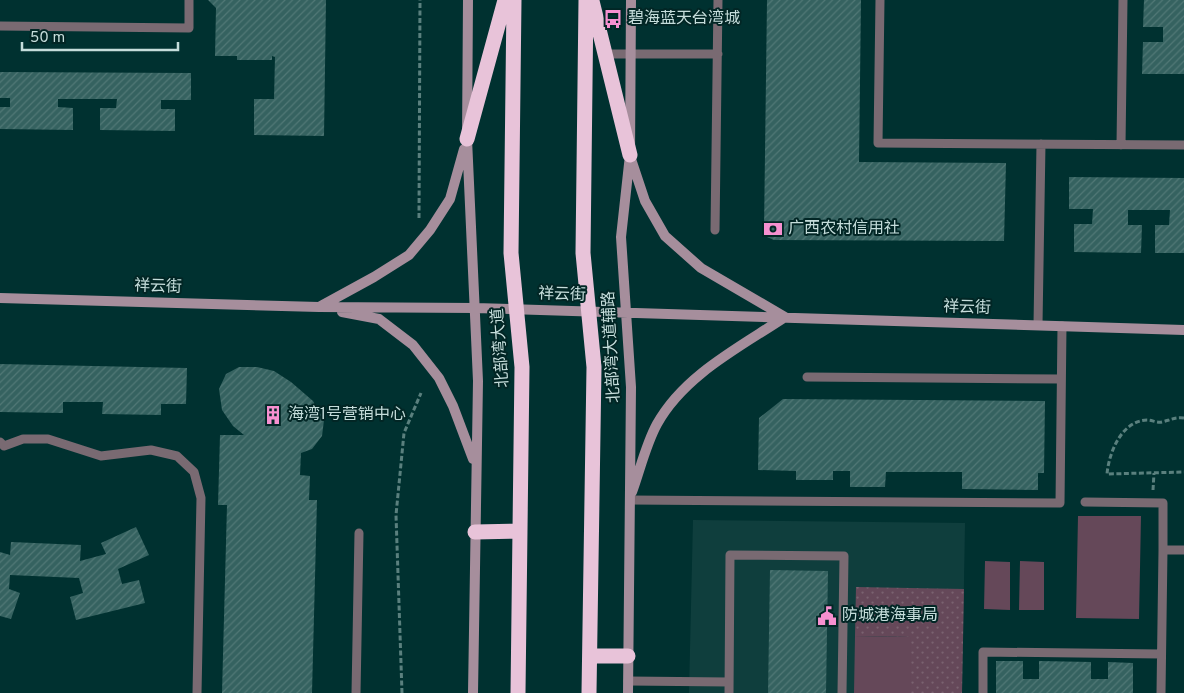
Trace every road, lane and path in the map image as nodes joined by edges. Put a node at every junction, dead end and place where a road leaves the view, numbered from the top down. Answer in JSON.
{"nodes":[{"id":1,"x":189,"y":0,"type":"edge"},
{"id":2,"x":420,"y":0,"type":"edge"},
{"id":3,"x":468,"y":0,"type":"edge"},
{"id":4,"x":505,"y":0,"type":"edge"},
{"id":5,"x":514,"y":0,"type":"edge"},
{"id":6,"x":586,"y":0,"type":"edge"},
{"id":7,"x":591,"y":0,"type":"edge"},
{"id":8,"x":631,"y":0,"type":"edge"},
{"id":9,"x":718,"y":0,"type":"edge"},
{"id":10,"x":880,"y":0,"type":"edge"},
{"id":11,"x":1123,"y":0,"type":"edge"},
{"id":12,"x":0,"y":26,"type":"edge"},
{"id":13,"x":631,"y":53,"type":"junction"},
{"id":14,"x":605,"y":54,"type":"junction"},
{"id":15,"x":718,"y":54,"type":"junction"},
{"id":16,"x":466,"y":138,"type":"junction"},
{"id":17,"x":1040,"y":144,"type":"junction"},
{"id":18,"x":1121,"y":145,"type":"junction"},
{"id":19,"x":1184,"y":146,"type":"edge"},
{"id":20,"x":630,"y":155,"type":"junction"},
{"id":21,"x":419,"y":218,"type":"dead end"},
{"id":22,"x":715,"y":230,"type":"dead end"},
{"id":23,"x":0,"y":298,"type":"edge"},
{"id":24,"x":319,"y":307,"type":"junction"},
{"id":25,"x":475,"y":308,"type":"junction"},
{"id":26,"x":516,"y":309,"type":"junction"},
{"id":27,"x":589,"y":311,"type":"junction"},
{"id":28,"x":626,"y":312,"type":"junction"},
{"id":29,"x":785,"y":317,"type":"junction"},
{"id":30,"x":1038,"y":325,"type":"junction"},
{"id":31,"x":1062,"y":326,"type":"junction"},
{"id":32,"x":1184,"y":330,"type":"edge"},
{"id":33,"x":807,"y":377,"type":"dead end"},
{"id":34,"x":1061,"y":379,"type":"junction"},
{"id":35,"x":421,"y":393,"type":"dead end"},
{"id":36,"x":1184,"y":418,"type":"edge"},
{"id":37,"x":0,"y":442,"type":"edge"},
{"id":38,"x":476,"y":465,"type":"junction"},
{"id":39,"x":1184,"y":472,"type":"edge"},
{"id":40,"x":630,"y":500,"type":"junction"},
{"id":41,"x":1085,"y":502,"type":"dead end"},
{"id":42,"x":475,"y":532,"type":"junction"},
{"id":43,"x":520,"y":532,"type":"junction"},
{"id":44,"x":358,"y":533,"type":"dead end"},
{"id":45,"x":1162,"y":550,"type":"junction"},
{"id":46,"x":1184,"y":550,"type":"edge"},
{"id":47,"x":1161,"y":654,"type":"junction"},
{"id":48,"x":590,"y":656,"type":"junction"},
{"id":49,"x":628,"y":656,"type":"junction"},
{"id":50,"x":628,"y":681,"type":"junction"},
{"id":51,"x":729,"y":682,"type":"junction"},
{"id":52,"x":197,"y":693,"type":"edge"},
{"id":53,"x":356,"y":693,"type":"edge"},
{"id":54,"x":402,"y":693,"type":"edge"},
{"id":55,"x":473,"y":693,"type":"edge"},
{"id":56,"x":518,"y":693,"type":"edge"},
{"id":57,"x":590,"y":693,"type":"edge"},
{"id":58,"x":628,"y":693,"type":"edge"},
{"id":59,"x":728,"y":693,"type":"edge"},
{"id":60,"x":842,"y":693,"type":"edge"},
{"id":61,"x":982,"y":693,"type":"edge"},
{"id":62,"x":1161,"y":693,"type":"edge"}],
"edges":[{"from":1,"to":12,"type":"lane"},
{"from":2,"to":21,"type":"path"},
{"from":3,"to":16,"type":"street"},
{"from":4,"to":16,"type":"highway"},
{"from":5,"to":26,"type":"highway","name":"北部湾大道"},
{"from":6,"to":27,"type":"highway"},
{"from":7,"to":14,"type":"highway"},
{"from":8,"to":13,"type":"street","name":"北部湾大道辅路"},
{"from":9,"to":15,"type":"lane"},
{"from":10,"to":17,"type":"lane"},
{"from":11,"to":18,"type":"lane"},
{"from":13,"to":14,"type":"lane"},
{"from":13,"to":15,"type":"lane"},
{"from":13,"to":20,"type":"street","name":"北部湾大道辅路"},
{"from":14,"to":20,"type":"highway"},
{"from":15,"to":22,"type":"lane"},
{"from":16,"to":24,"type":"street"},
{"from":16,"to":25,"type":"street"},
{"from":17,"to":18,"type":"lane"},
{"from":17,"to":30,"type":"lane"},
{"from":18,"to":19,"type":"lane"},
{"from":20,"to":28,"type":"street","name":"北部湾大道辅路"},
{"from":20,"to":29,"type":"street"},
{"from":23,"to":24,"type":"street","name":"祥云街"},
{"from":24,"to":25,"type":"street","name":"祥云街"},
{"from":24,"to":38,"type":"street"},
{"from":25,"to":26,"type":"street","name":"祥云街"},
{"from":25,"to":38,"type":"street"},
{"from":26,"to":27,"type":"street","name":"祥云街"},
{"from":26,"to":43,"type":"highway","name":"北部湾大道"},
{"from":27,"to":28,"type":"street","name":"祥云街"},
{"from":27,"to":48,"type":"highway"},
{"from":28,"to":29,"type":"street","name":"祥云街"},
{"from":28,"to":40,"type":"street","name":"北部湾大道辅路"},
{"from":29,"to":30,"type":"street","name":"祥云街"},
{"from":29,"to":40,"type":"street"},
{"from":30,"to":31,"type":"street","name":"祥云街"},
{"from":31,"to":32,"type":"street","name":"祥云街"},
{"from":31,"to":34,"type":"lane"},
{"from":33,"to":34,"type":"lane"},
{"from":34,"to":40,"type":"lane"},
{"from":35,"to":54,"type":"path"},
{"from":36,"to":39,"type":"path"},
{"from":37,"to":52,"type":"lane"},
{"from":38,"to":42,"type":"street"},
{"from":40,"to":49,"type":"street","name":"北部湾大道辅路"},
{"from":41,"to":45,"type":"lane"},
{"from":42,"to":43,"type":"highway"},
{"from":42,"to":55,"type":"street"},
{"from":43,"to":56,"type":"highway","name":"北部湾大道"},
{"from":44,"to":53,"type":"lane"},
{"from":45,"to":46,"type":"lane"},
{"from":45,"to":47,"type":"lane"},
{"from":47,"to":61,"type":"lane"},
{"from":47,"to":62,"type":"lane"},
{"from":48,"to":49,"type":"highway"},
{"from":48,"to":57,"type":"highway"},
{"from":49,"to":50,"type":"street","name":"北部湾大道辅路"},
{"from":50,"to":51,"type":"lane"},
{"from":50,"to":58,"type":"street","name":"北部湾大道辅路"},
{"from":51,"to":59,"type":"lane"},
{"from":51,"to":60,"type":"lane"}]}
